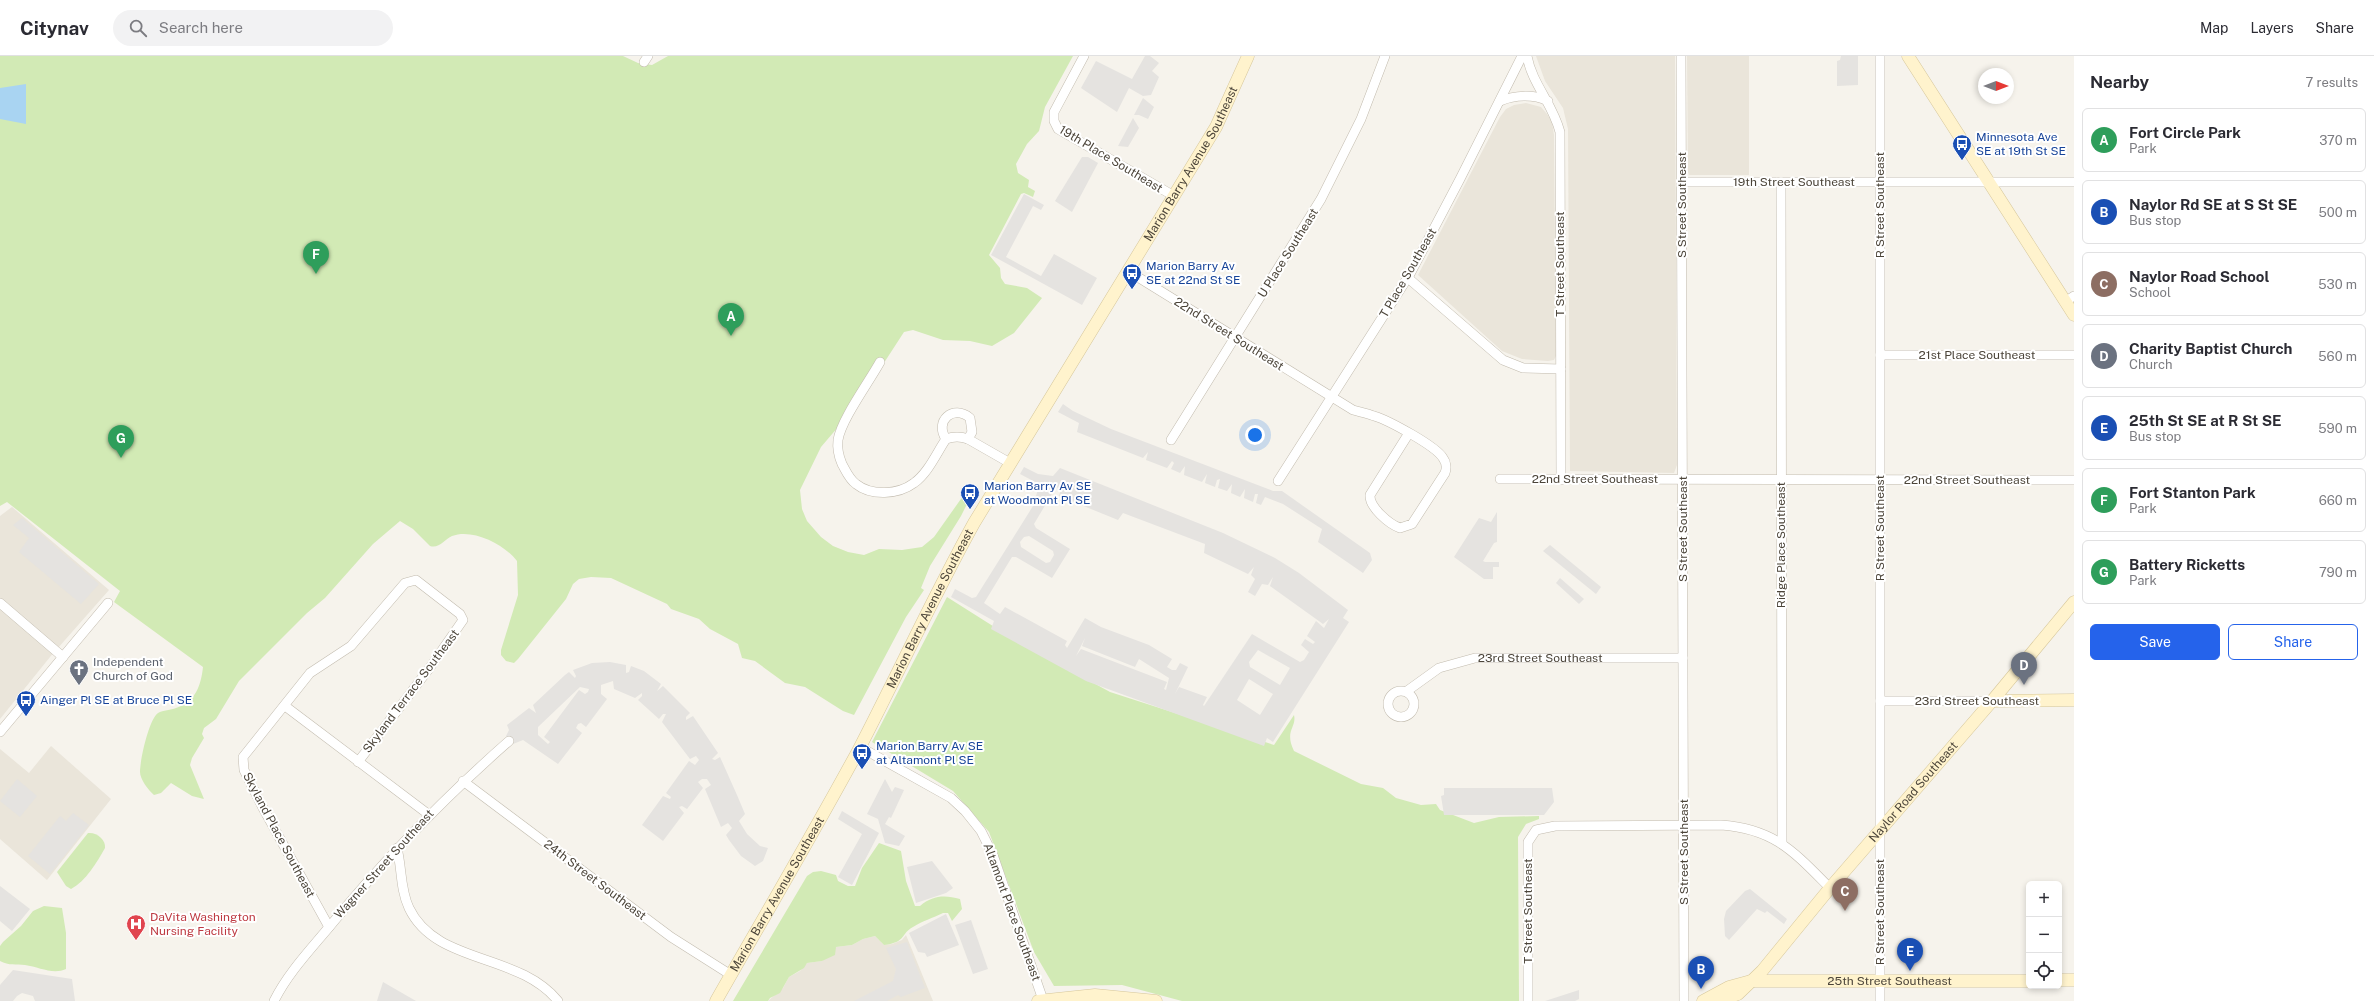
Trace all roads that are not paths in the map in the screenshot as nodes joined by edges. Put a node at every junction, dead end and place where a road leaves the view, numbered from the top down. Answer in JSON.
{"nodes":[{"id":1,"x":1084,"y":56,"type":"edge"},
{"id":2,"x":1248,"y":56,"type":"edge"},
{"id":3,"x":1385,"y":56,"type":"edge"},
{"id":4,"x":1522,"y":56,"type":"edge"},
{"id":5,"x":1527,"y":56,"type":"edge"},
{"id":6,"x":1681,"y":56,"type":"edge"},
{"id":7,"x":1880,"y":56,"type":"edge"},
{"id":8,"x":1908,"y":56,"type":"edge"},
{"id":9,"x":1500,"y":101,"type":"junction"},
{"id":10,"x":1548,"y":102,"type":"junction"},
{"id":11,"x":1682,"y":182,"type":"junction"},
{"id":12,"x":1781,"y":182,"type":"junction"},
{"id":13,"x":1880,"y":182,"type":"junction"},
{"id":14,"x":1989,"y":182,"type":"junction"},
{"id":15,"x":2074,"y":182,"type":"edge"},
{"id":16,"x":1174,"y":196,"type":"junction"},
{"id":17,"x":1128,"y":271,"type":"junction"},
{"id":18,"x":1408,"y":278,"type":"junction"},
{"id":19,"x":2070,"y":298,"type":"edge"},
{"id":20,"x":2074,"y":315,"type":"edge"},
{"id":21,"x":1235,"y":338,"type":"junction"},
{"id":22,"x":1880,"y":355,"type":"junction"},
{"id":23,"x":2074,"y":355,"type":"edge"},
{"id":24,"x":880,"y":362,"type":"dead end"},
{"id":25,"x":1560,"y":369,"type":"junction"},
{"id":26,"x":1330,"y":397,"type":"junction"},
{"id":27,"x":1410,"y":433,"type":"junction"},
{"id":28,"x":946,"y":439,"type":"junction"},
{"id":29,"x":968,"y":439,"type":"junction"},
{"id":30,"x":1171,"y":440,"type":"dead end"},
{"id":31,"x":1010,"y":463,"type":"junction"},
{"id":32,"x":1500,"y":479,"type":"dead end"},
{"id":33,"x":1561,"y":480,"type":"junction"},
{"id":34,"x":1683,"y":480,"type":"junction"},
{"id":35,"x":1781,"y":480,"type":"junction"},
{"id":36,"x":1880,"y":480,"type":"junction"},
{"id":37,"x":2074,"y":480,"type":"edge"},
{"id":38,"x":1278,"y":481,"type":"dead end"},
{"id":39,"x":411,"y":580,"type":"joint"},
{"id":40,"x":2074,"y":602,"type":"edge"},
{"id":41,"x":0,"y":603,"type":"edge"},
{"id":42,"x":108,"y":603,"type":"dead end"},
{"id":43,"x":63,"y":657,"type":"junction"},
{"id":44,"x":1683,"y":658,"type":"junction"},
{"id":45,"x":1407,"y":691,"type":"dead end"},
{"id":46,"x":2074,"y":700,"type":"edge"},
{"id":47,"x":1880,"y":701,"type":"junction"},
{"id":48,"x":1992,"y":701,"type":"junction"},
{"id":49,"x":285,"y":706,"type":"junction"},
{"id":50,"x":0,"y":732,"type":"edge"},
{"id":51,"x":509,"y":741,"type":"dead end"},
{"id":52,"x":860,"y":747,"type":"junction"},
{"id":53,"x":358,"y":762,"type":"junction"},
{"id":54,"x":463,"y":781,"type":"junction"},
{"id":55,"x":428,"y":814,"type":"junction"},
{"id":56,"x":1683,"y":825,"type":"junction"},
{"id":57,"x":1880,"y":830,"type":"junction"},
{"id":58,"x":1782,"y":842,"type":"junction"},
{"id":59,"x":397,"y":848,"type":"junction"},
{"id":60,"x":1830,"y":888,"type":"junction"},
{"id":61,"x":329,"y":927,"type":"junction"},
{"id":62,"x":731,"y":975,"type":"junction"},
{"id":63,"x":1880,"y":980,"type":"junction"},
{"id":64,"x":2062,"y":980,"type":"edge"},
{"id":65,"x":2074,"y":980,"type":"edge"},
{"id":66,"x":1751,"y":981,"type":"junction"},
{"id":67,"x":2026,"y":981,"type":"edge"},
{"id":68,"x":1040,"y":1000,"type":"edge"},
{"id":69,"x":274,"y":1001,"type":"edge"},
{"id":70,"x":558,"y":1001,"type":"edge"},
{"id":71,"x":716,"y":1001,"type":"edge"},
{"id":72,"x":1156,"y":1001,"type":"edge"},
{"id":73,"x":1528,"y":1001,"type":"edge"},
{"id":74,"x":1684,"y":1001,"type":"edge"},
{"id":75,"x":1703,"y":1001,"type":"edge"},
{"id":76,"x":1719,"y":1001,"type":"edge"},
{"id":77,"x":1880,"y":1001,"type":"edge"}],
"edges":[{"from":1,"to":16,"type":"street","name":"19th Place Southeast"},
{"from":2,"to":16,"type":"main road","name":"Marion Barry Avenue Southeast"},
{"from":3,"to":21,"type":"street","name":"U Place Southeast"},
{"from":4,"to":9,"type":"street","name":"T Place Southeast"},
{"from":5,"to":10,"type":"street","name":"T Street Southeast"},
{"from":6,"to":11,"type":"street","name":"S Street Southeast"},
{"from":7,"to":13,"type":"street","name":"R Street Southeast"},
{"from":8,"to":14,"type":"main road"},
{"from":9,"to":10,"type":"street"},
{"from":9,"to":18,"type":"street","name":"T Place Southeast"},
{"from":10,"to":25,"type":"street","name":"T Street Southeast"},
{"from":11,"to":12,"type":"street","name":"19th Street Southeast"},
{"from":11,"to":34,"type":"street","name":"S Street Southeast"},
{"from":12,"to":13,"type":"street","name":"19th Street Southeast"},
{"from":12,"to":35,"type":"street","name":"Ridge Place Southeast"},
{"from":13,"to":14,"type":"street","name":"19th Street Southeast"},
{"from":13,"to":22,"type":"street","name":"R Street Southeast"},
{"from":14,"to":15,"type":"street","name":"19th Street Southeast"},
{"from":14,"to":19,"type":"main road"},
{"from":16,"to":17,"type":"main road","name":"Marion Barry Avenue Southeast"},
{"from":17,"to":21,"type":"street","name":"22nd Street Southeast"},
{"from":17,"to":31,"type":"main road","name":"Marion Barry Avenue Southeast"},
{"from":18,"to":25,"type":"street"},
{"from":18,"to":26,"type":"street","name":"T Place Southeast"},
{"from":19,"to":20,"type":"main road"},
{"from":21,"to":26,"type":"street","name":"22nd Street Southeast"},
{"from":21,"to":30,"type":"street","name":"U Place Southeast"},
{"from":22,"to":23,"type":"street","name":"21st Place Southeast"},
{"from":22,"to":36,"type":"street","name":"R Street Southeast"},
{"from":24,"to":28,"type":"street"},
{"from":25,"to":33,"type":"street","name":"T Street Southeast"},
{"from":26,"to":27,"type":"street","name":"22nd Street Southeast"},
{"from":26,"to":38,"type":"street","name":"T Place Southeast"},
{"from":27,"to":27,"type":"street","name":"22nd Street Southeast"},
{"from":28,"to":29,"type":"street"},
{"from":28,"to":29,"type":"street"},
{"from":29,"to":31,"type":"street"},
{"from":31,"to":52,"type":"main road","name":"Marion Barry Avenue Southeast"},
{"from":32,"to":33,"type":"street","name":"22nd Street Southeast"},
{"from":33,"to":34,"type":"street","name":"22nd Street Southeast"},
{"from":34,"to":35,"type":"street","name":"22nd Street Southeast"},
{"from":34,"to":44,"type":"street","name":"S Street Southeast"},
{"from":35,"to":36,"type":"street","name":"22nd Street Southeast"},
{"from":35,"to":58,"type":"street","name":"Ridge Place Southeast"},
{"from":36,"to":37,"type":"street","name":"22nd Street Southeast"},
{"from":36,"to":47,"type":"street","name":"R Street Southeast"},
{"from":39,"to":49,"type":"street","name":"Skyland Place Southeast"},
{"from":39,"to":53,"type":"street","name":"Skyland Terrace Southeast"},
{"from":40,"to":48,"type":"main road","name":"Naylor Road Southeast"},
{"from":41,"to":43,"type":"street"},
{"from":42,"to":43,"type":"street"},
{"from":43,"to":50,"type":"street"},
{"from":44,"to":45,"type":"street","name":"23rd Street Southeast"},
{"from":44,"to":56,"type":"street","name":"S Street Southeast"},
{"from":46,"to":48,"type":"main road","name":"23rd Street Southeast"},
{"from":47,"to":48,"type":"street","name":"23rd Street Southeast"},
{"from":47,"to":57,"type":"street","name":"R Street Southeast"},
{"from":48,"to":57,"type":"main road","name":"Naylor Road Southeast"},
{"from":49,"to":53,"type":"street"},
{"from":49,"to":61,"type":"street","name":"Skyland Place Southeast"},
{"from":51,"to":54,"type":"street","name":"Wagner Street Southeast"},
{"from":52,"to":62,"type":"main road","name":"Marion Barry Avenue Southeast"},
{"from":52,"to":68,"type":"street","name":"Altamont Place Southeast"},
{"from":53,"to":55,"type":"street"},
{"from":54,"to":55,"type":"street","name":"Wagner Street Southeast"},
{"from":54,"to":62,"type":"street","name":"24th Street Southeast"},
{"from":55,"to":59,"type":"street","name":"Wagner Street Southeast"},
{"from":56,"to":58,"type":"street"},
{"from":56,"to":73,"type":"street","name":"T Street Southeast"},
{"from":56,"to":74,"type":"street","name":"S Street Southeast"},
{"from":57,"to":60,"type":"main road","name":"Naylor Road Southeast"},
{"from":57,"to":63,"type":"street","name":"R Street Southeast"},
{"from":58,"to":60,"type":"street"},
{"from":59,"to":61,"type":"street","name":"Wagner Street Southeast"},
{"from":59,"to":70,"type":"street"},
{"from":60,"to":66,"type":"main road","name":"Naylor Road Southeast"},
{"from":61,"to":69,"type":"street","name":"Wagner Street Southeast"},
{"from":62,"to":71,"type":"main road","name":"Marion Barry Avenue Southeast"},
{"from":63,"to":66,"type":"main road","name":"25th Street Southeast"},
{"from":63,"to":67,"type":"main road","name":"25th Street Southeast"},
{"from":63,"to":77,"type":"street","name":"R Street Southeast"},
{"from":64,"to":65,"type":"main road"},
{"from":66,"to":75,"type":"main road","name":"Naylor Road Southeast"},
{"from":66,"to":76,"type":"main road","name":"Naylor Road Southeast"},
{"from":68,"to":72,"type":"main road"}]}
